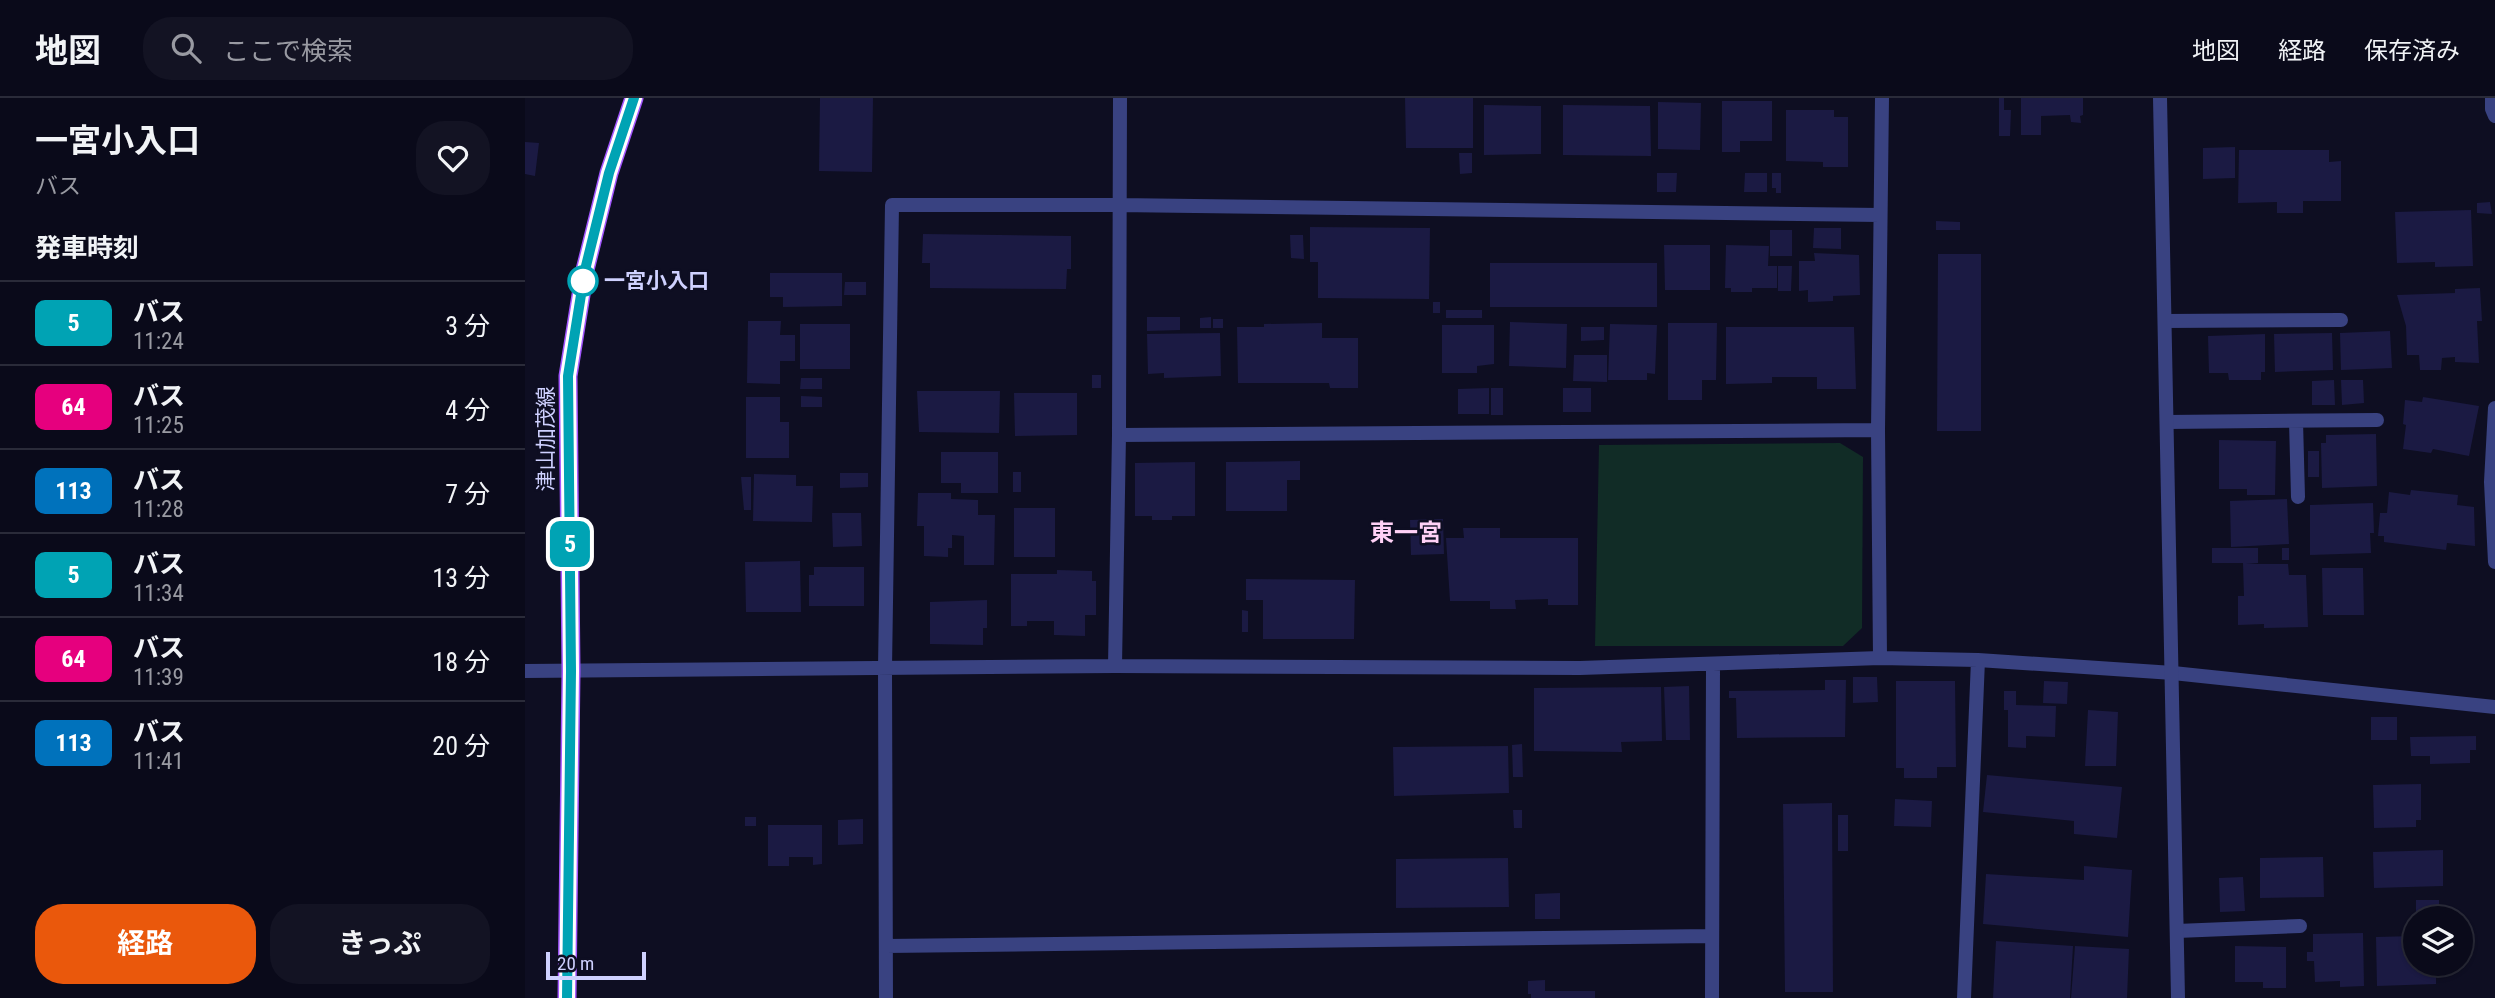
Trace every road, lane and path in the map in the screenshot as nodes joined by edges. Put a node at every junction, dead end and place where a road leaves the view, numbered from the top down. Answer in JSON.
{"nodes":[{"id":1,"x":634,"y":98,"type":"edge"},
{"id":2,"x":1120,"y":98,"type":"edge"},
{"id":3,"x":1882,"y":98,"type":"edge"},
{"id":4,"x":2160,"y":98,"type":"edge"},
{"id":5,"x":2492,"y":98,"type":"edge"},
{"id":6,"x":2495,"y":116,"type":"edge"},
{"id":7,"x":1118,"y":205,"type":"junction"},
{"id":8,"x":1880,"y":215,"type":"junction"},
{"id":9,"x":2341,"y":320,"type":"dead end"},
{"id":10,"x":2165,"y":321,"type":"junction"},
{"id":11,"x":2495,"y":408,"type":"edge"},
{"id":12,"x":2377,"y":420,"type":"dead end"},
{"id":13,"x":2296,"y":421,"type":"junction"},
{"id":14,"x":2167,"y":422,"type":"junction"},
{"id":15,"x":1878,"y":430,"type":"junction"},
{"id":16,"x":1119,"y":435,"type":"junction"},
{"id":17,"x":2298,"y":497,"type":"dead end"},
{"id":18,"x":2495,"y":562,"type":"edge"},
{"id":19,"x":1880,"y":658,"type":"junction"},
{"id":20,"x":1978,"y":660,"type":"junction"},
{"id":21,"x":1713,"y":665,"type":"junction"},
{"id":22,"x":1115,"y":666,"type":"junction"},
{"id":23,"x":885,"y":669,"type":"junction"},
{"id":24,"x":525,"y":671,"type":"edge"},
{"id":25,"x":571,"y":671,"type":"junction"},
{"id":26,"x":2173,"y":673,"type":"junction"},
{"id":27,"x":2495,"y":707,"type":"edge"},
{"id":28,"x":2300,"y":926,"type":"dead end"},
{"id":29,"x":2178,"y":931,"type":"junction"},
{"id":30,"x":1711,"y":936,"type":"junction"},
{"id":31,"x":886,"y":946,"type":"junction"},
{"id":32,"x":567,"y":998,"type":"edge"},
{"id":33,"x":886,"y":998,"type":"edge"},
{"id":34,"x":1712,"y":998,"type":"edge"},
{"id":35,"x":1964,"y":998,"type":"edge"},
{"id":36,"x":2178,"y":998,"type":"edge"}],
"edges":[{"from":1,"to":25,"type":"main road","name":"津山加茂線"},
{"from":2,"to":7,"type":"street"},
{"from":3,"to":8,"type":"street"},
{"from":4,"to":10,"type":"street"},
{"from":5,"to":6,"type":"street"},
{"from":7,"to":8,"type":"street"},
{"from":7,"to":16,"type":"street"},
{"from":7,"to":23,"type":"street"},
{"from":8,"to":15,"type":"street"},
{"from":9,"to":10,"type":"street"},
{"from":10,"to":14,"type":"street"},
{"from":11,"to":18,"type":"street"},
{"from":12,"to":13,"type":"street"},
{"from":13,"to":14,"type":"street"},
{"from":13,"to":17,"type":"street"},
{"from":14,"to":26,"type":"street"},
{"from":15,"to":16,"type":"street"},
{"from":15,"to":19,"type":"street"},
{"from":16,"to":22,"type":"street"},
{"from":19,"to":20,"type":"street"},
{"from":19,"to":21,"type":"street"},
{"from":20,"to":26,"type":"street"},
{"from":20,"to":35,"type":"street"},
{"from":21,"to":22,"type":"street"},
{"from":21,"to":30,"type":"street"},
{"from":22,"to":23,"type":"street"},
{"from":23,"to":25,"type":"street"},
{"from":23,"to":31,"type":"street"},
{"from":24,"to":25,"type":"street"},
{"from":25,"to":32,"type":"main road","name":"津山加茂線"},
{"from":26,"to":27,"type":"street"},
{"from":26,"to":29,"type":"street"},
{"from":28,"to":29,"type":"street"},
{"from":29,"to":36,"type":"street"},
{"from":30,"to":31,"type":"street"},
{"from":30,"to":34,"type":"street"},
{"from":31,"to":33,"type":"street"}]}
